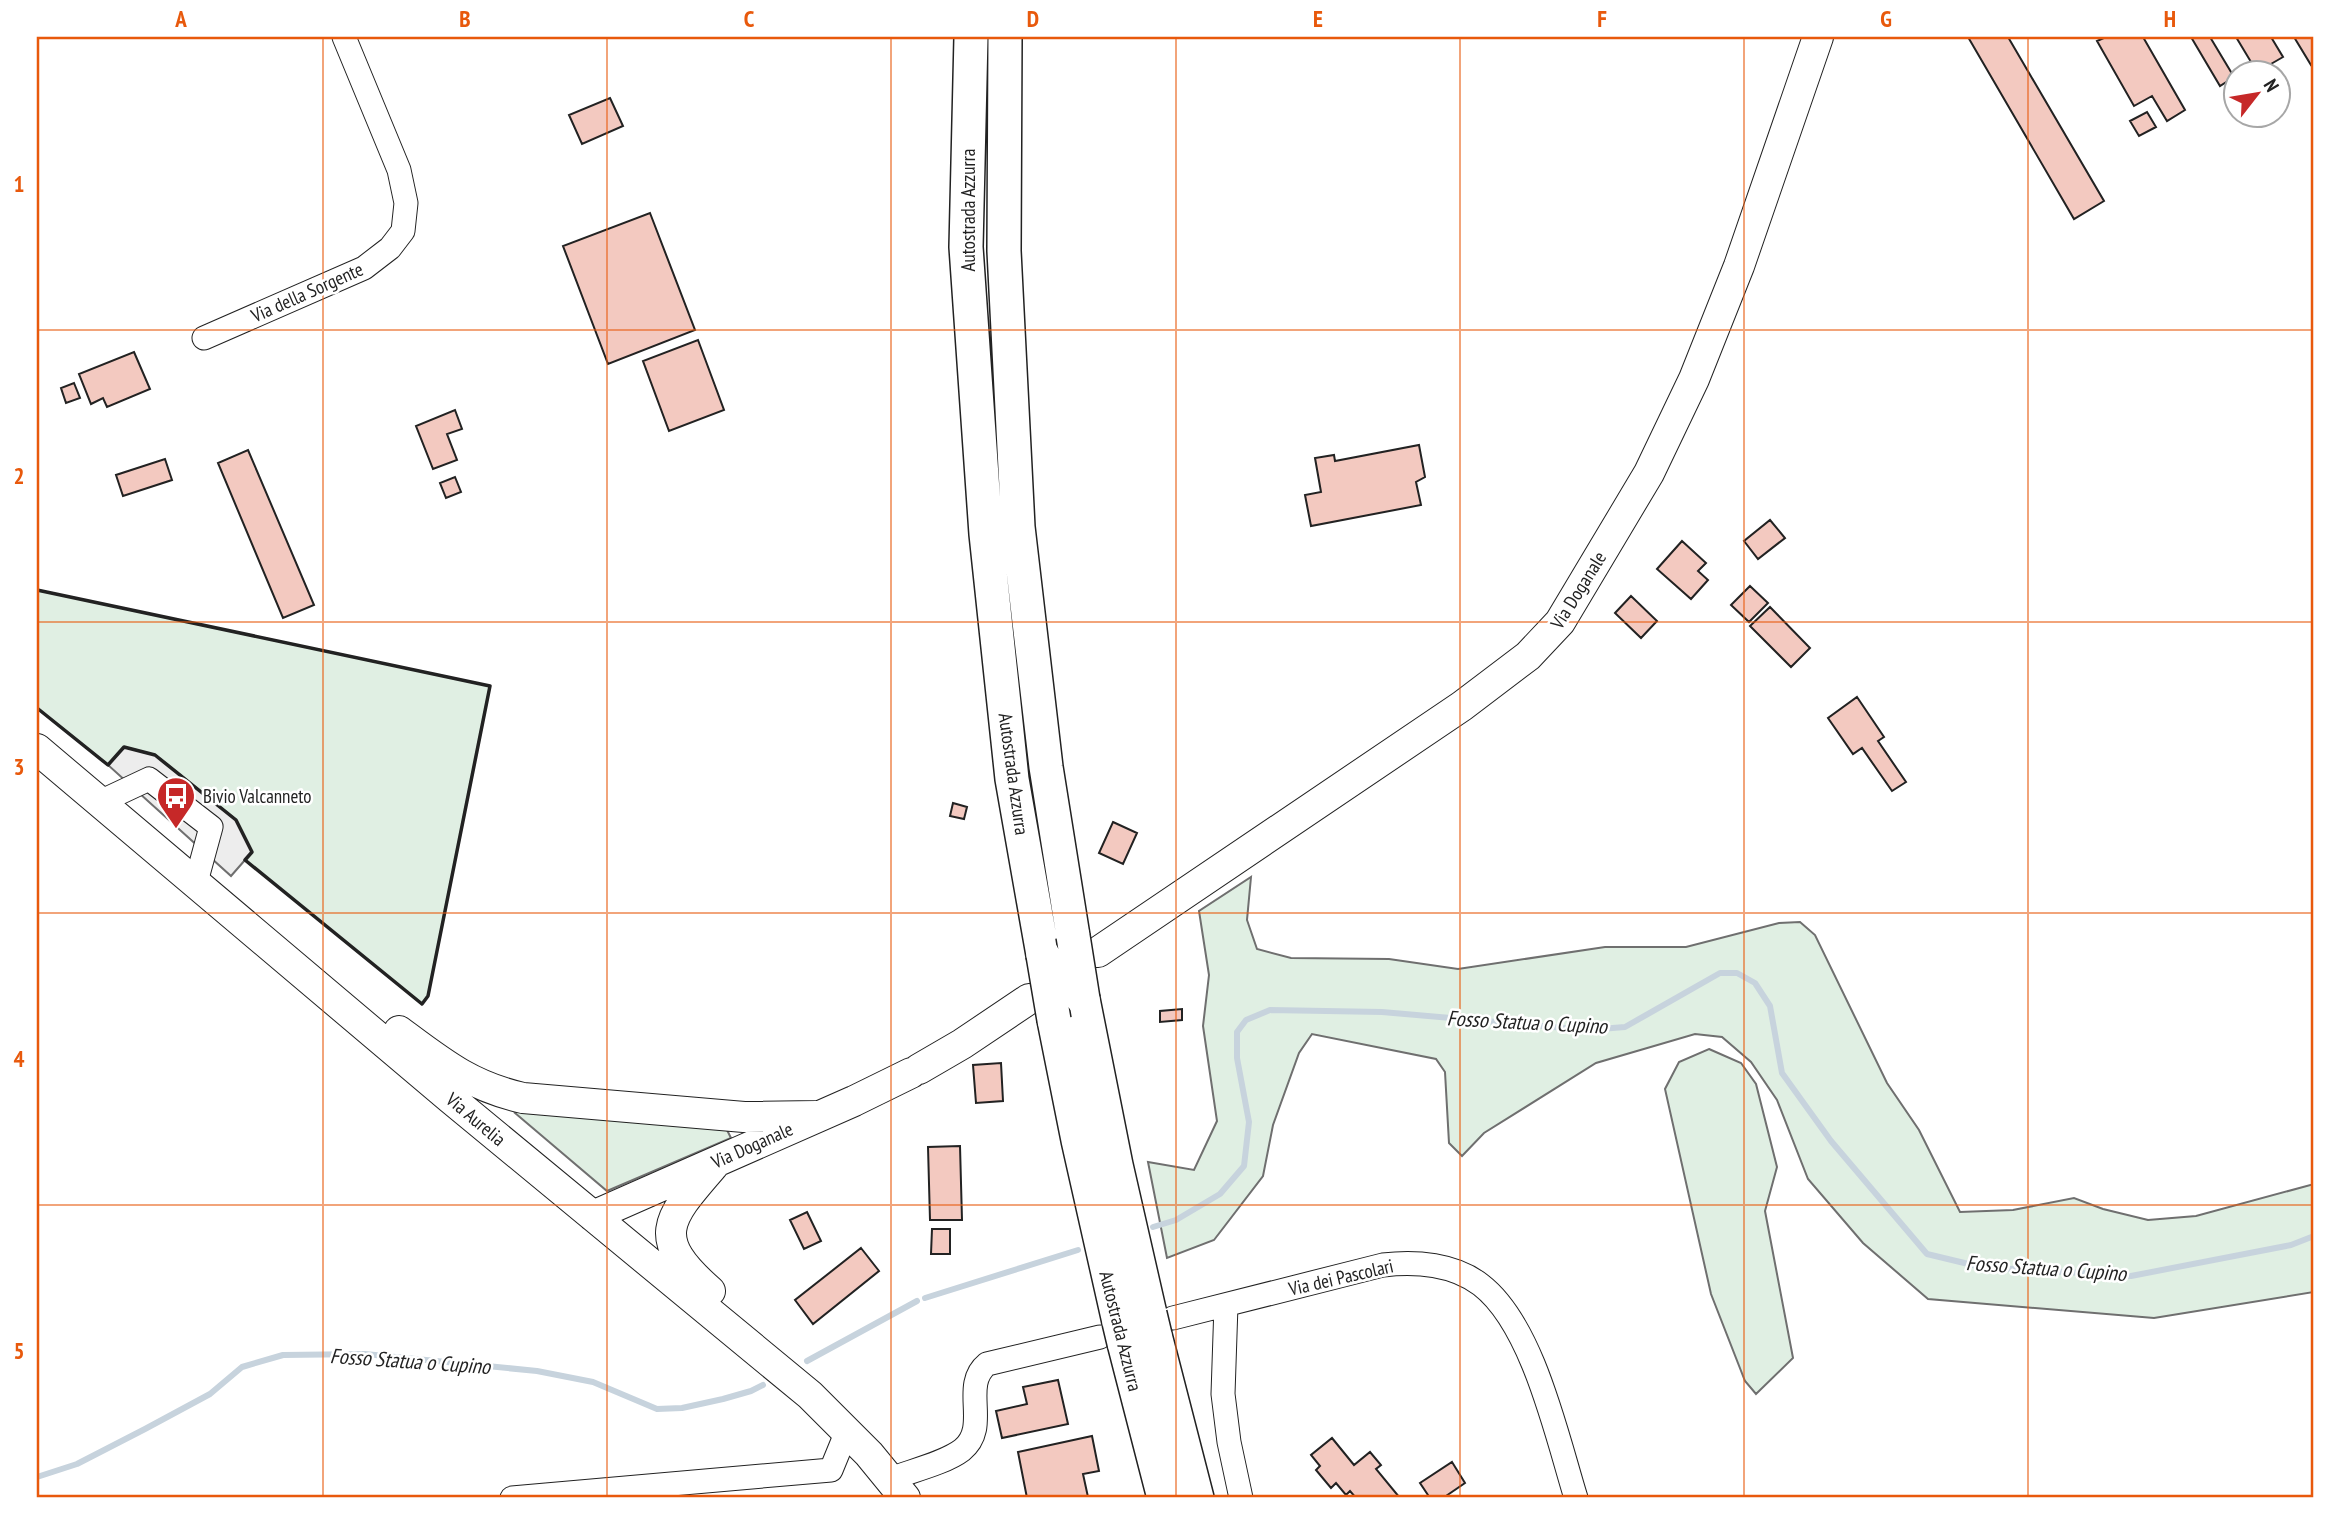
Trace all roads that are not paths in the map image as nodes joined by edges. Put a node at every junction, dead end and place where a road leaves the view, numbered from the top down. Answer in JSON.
{"nodes":[{"id":1,"x":344,"y":37,"type":"edge"},
{"id":2,"x":971,"y":37,"type":"edge"},
{"id":3,"x":1005,"y":37,"type":"edge"},
{"id":4,"x":1818,"y":37,"type":"edge"},
{"id":5,"x":204,"y":338,"type":"dead end"},
{"id":6,"x":37,"y":749,"type":"edge"},
{"id":7,"x":100,"y":802,"type":"junction"},
{"id":8,"x":202,"y":887,"type":"junction"},
{"id":9,"x":1086,"y":944,"type":"junction"},
{"id":10,"x":1029,"y":999,"type":"dead end"},
{"id":11,"x":817,"y":1116,"type":"junction"},
{"id":12,"x":718,"y":1161,"type":"junction"},
{"id":13,"x":1101,"y":1170,"type":"junction"},
{"id":14,"x":593,"y":1216,"type":"junction"},
{"id":15,"x":1226,"y":1305,"type":"junction"},
{"id":16,"x":1135,"y":1321,"type":"junction"},
{"id":17,"x":763,"y":1356,"type":"junction"},
{"id":18,"x":847,"y":1432,"type":"junction"},
{"id":19,"x":897,"y":1488,"type":"edge"},
{"id":20,"x":512,"y":1498,"type":"edge"},
{"id":21,"x":1164,"y":1498,"type":"edge"},
{"id":22,"x":1197,"y":1498,"type":"edge"},
{"id":23,"x":1241,"y":1498,"type":"edge"},
{"id":24,"x":1576,"y":1498,"type":"edge"}],
"edges":[{"from":1,"to":5,"type":"street","name":"Via della Sorgente"},
{"from":2,"to":13,"type":"highway","name":"Autostrada Azzurra","bridge":true},
{"from":3,"to":9,"type":"highway","name":"Autostrada Azzurra"},
{"from":4,"to":9,"type":"main road","name":"Via Doganale"},
{"from":6,"to":7,"type":"main road","name":"Via Aurelia"},
{"from":7,"to":8,"type":"main road","name":"Via Aurelia"},
{"from":7,"to":8,"type":"street"},
{"from":8,"to":11,"type":"main road"},
{"from":8,"to":14,"type":"main road","name":"Via Aurelia"},
{"from":9,"to":13,"type":"highway","name":"Autostrada Azzurra","bridge":true},
{"from":10,"to":11,"type":"main road","name":"Via Doganale"},
{"from":11,"to":12,"type":"main road","name":"Via Doganale"},
{"from":12,"to":14,"type":"main road","name":"Via Doganale"},
{"from":12,"to":17,"type":"main road"},
{"from":13,"to":16,"type":"highway","name":"Autostrada Azzurra"},
{"from":14,"to":17,"type":"main road","name":"Via Aurelia"},
{"from":15,"to":16,"type":"street","name":"Via dei Pascolari"},
{"from":15,"to":23,"type":"street"},
{"from":15,"to":24,"type":"street","name":"Via dei Pascolari"},
{"from":16,"to":19,"type":"street","name":"Via dei Pascolari"},
{"from":16,"to":21,"type":"highway","name":"Autostrada Azzurra"},
{"from":16,"to":22,"type":"highway","name":"Autostrada Azzurra"},
{"from":17,"to":18,"type":"main road","name":"Via Aurelia"},
{"from":18,"to":19,"type":"main road","name":"Via Aurelia"},
{"from":18,"to":20,"type":"street"}]}
